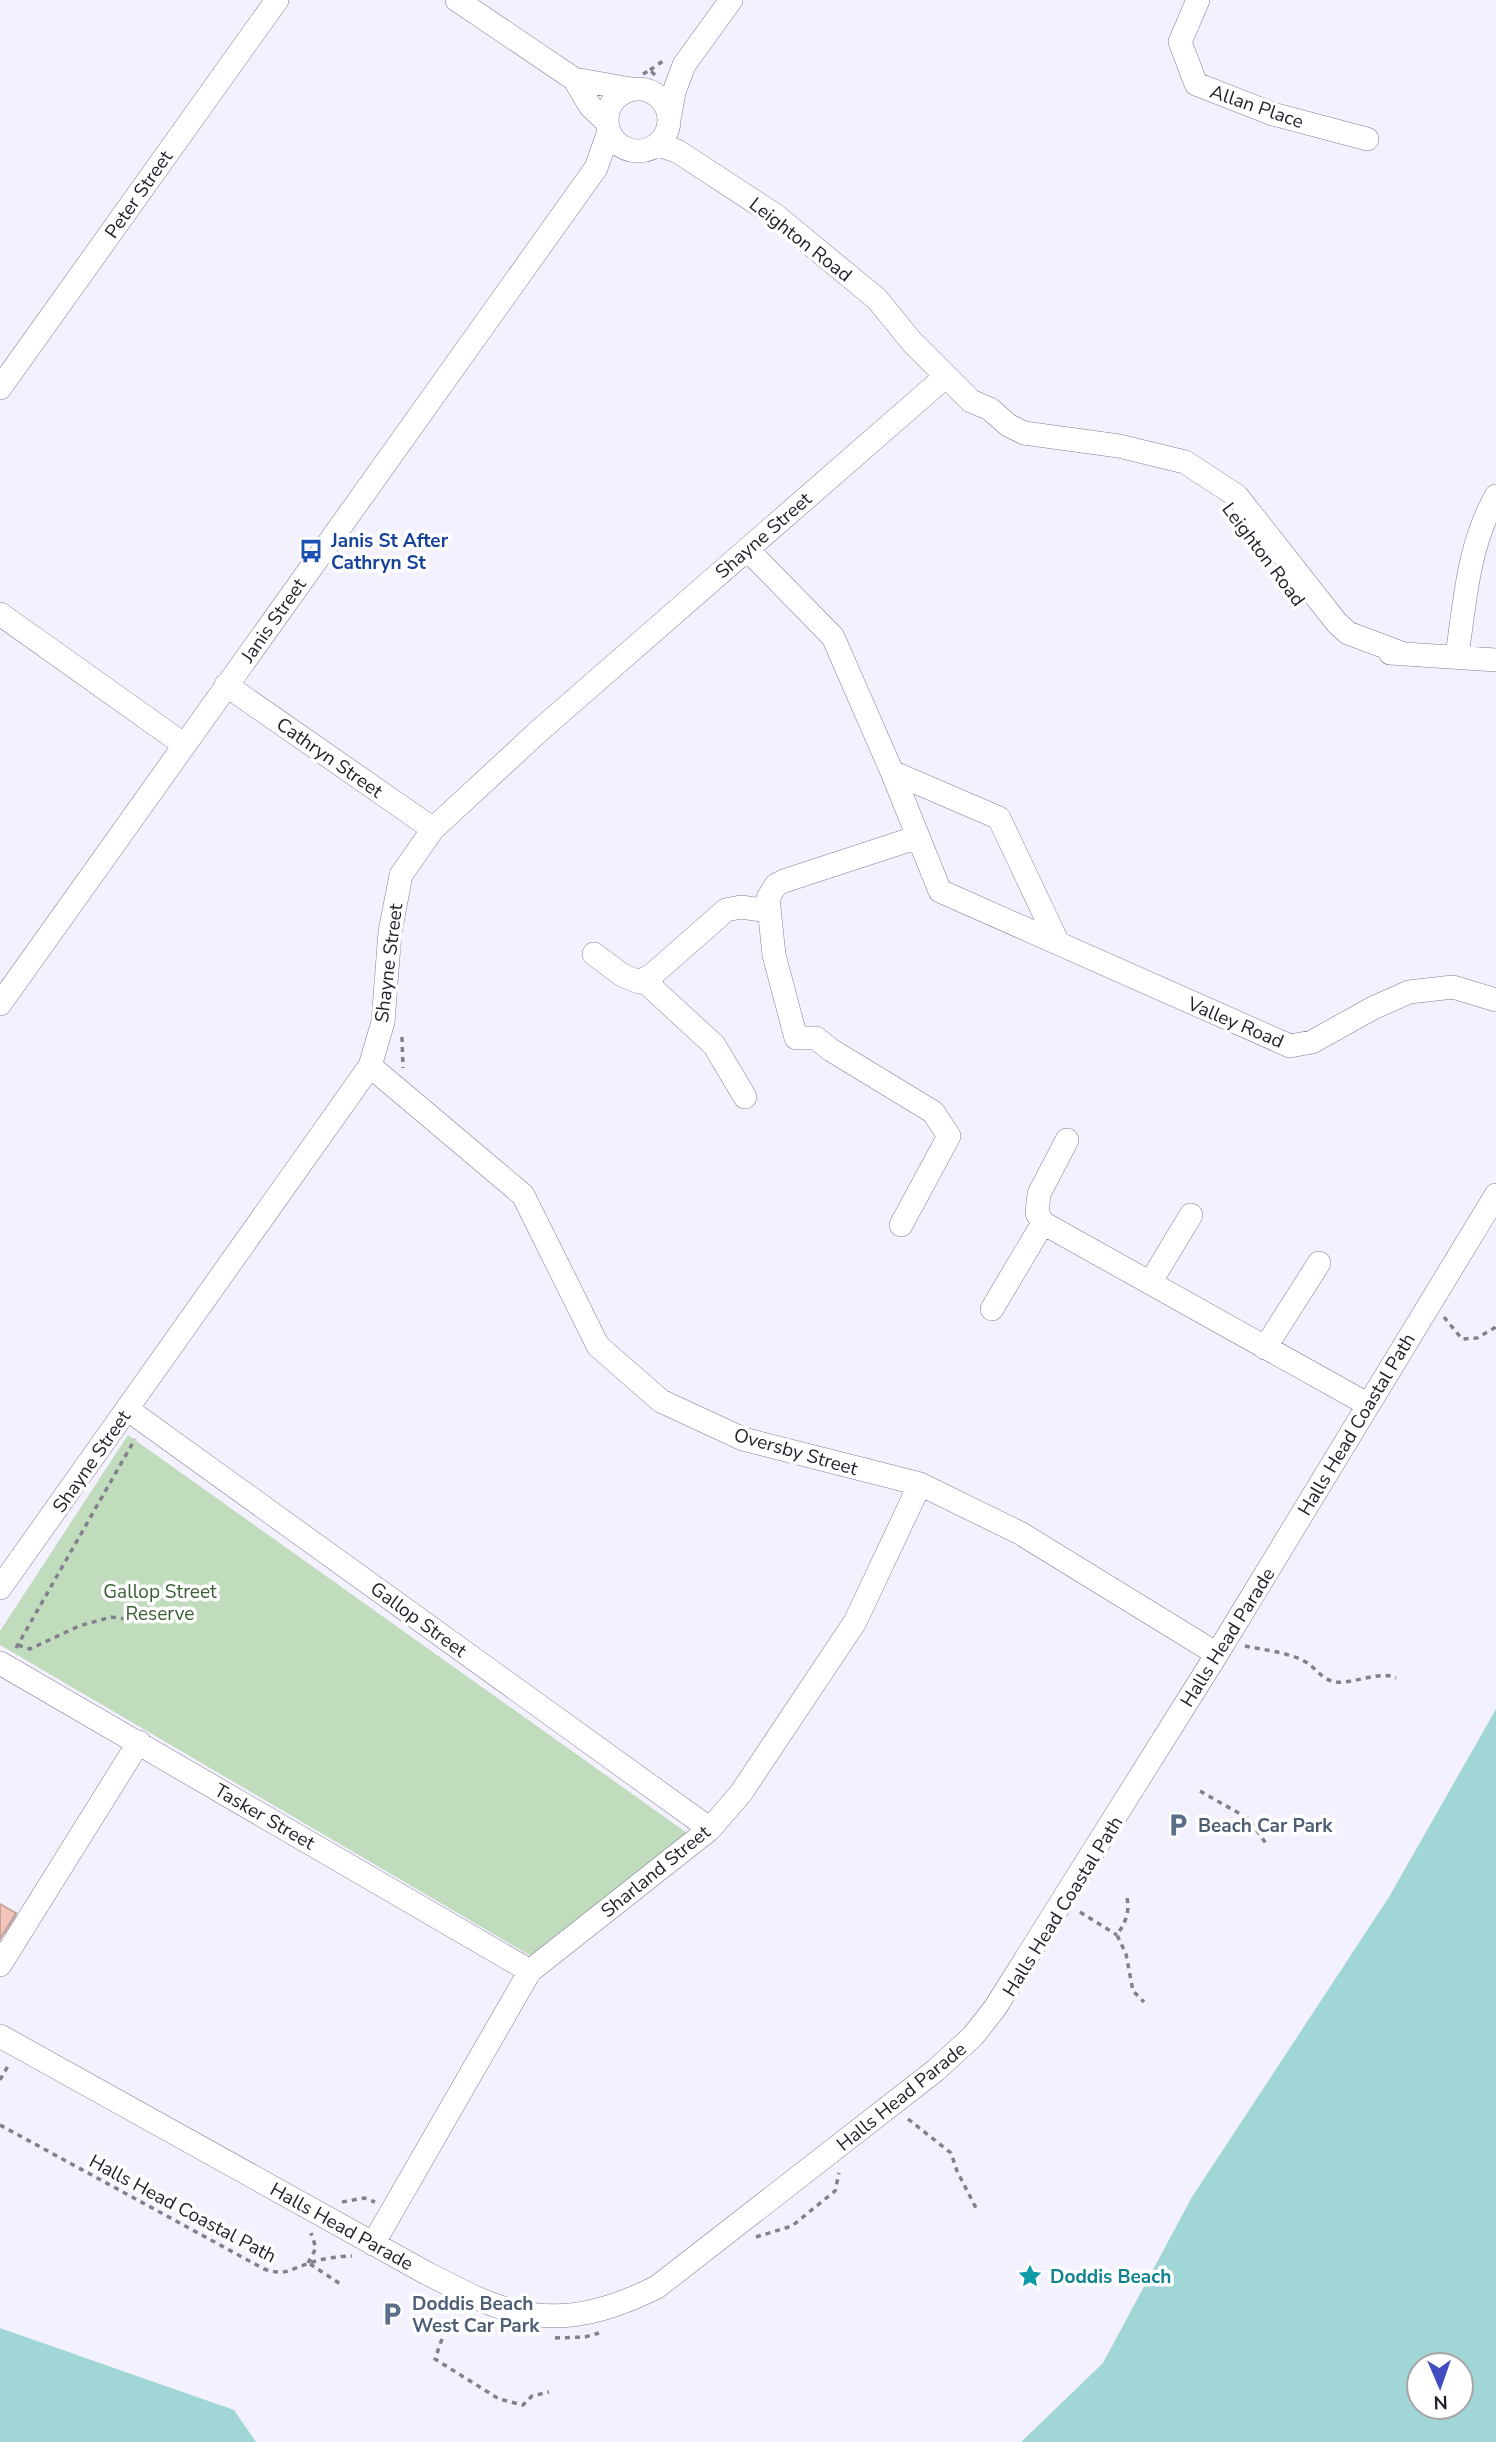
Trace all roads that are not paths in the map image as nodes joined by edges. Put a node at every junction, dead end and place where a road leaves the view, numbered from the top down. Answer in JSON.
{"nodes":[{"id":1,"x":277,"y":0,"type":"edge"},
{"id":2,"x":457,"y":0,"type":"edge"},
{"id":3,"x":731,"y":0,"type":"edge"},
{"id":4,"x":1198,"y":0,"type":"edge"},
{"id":5,"x":684,"y":65,"type":"junction"},
{"id":6,"x":574,"y":79,"type":"junction"},
{"id":7,"x":638,"y":89,"type":"junction"},
{"id":8,"x":608,"y":128,"type":"junction"},
{"id":9,"x":669,"y":134,"type":"junction"},
{"id":10,"x":1367,"y":139,"type":"dead end"},
{"id":11,"x":627,"y":149,"type":"junction"},
{"id":12,"x":596,"y":168,"type":"junction"},
{"id":13,"x":945,"y":377,"type":"junction"},
{"id":14,"x":0,"y":388,"type":"edge"},
{"id":15,"x":1496,"y":496,"type":"edge"},
{"id":16,"x":747,"y":549,"type":"junction"},
{"id":17,"x":0,"y":614,"type":"edge"},
{"id":18,"x":1457,"y":656,"type":"junction"},
{"id":19,"x":1496,"y":660,"type":"edge"},
{"id":20,"x":226,"y":685,"type":"junction"},
{"id":21,"x":183,"y":744,"type":"junction"},
{"id":22,"x":892,"y":772,"type":"junction"},
{"id":23,"x":433,"y":829,"type":"junction"},
{"id":24,"x":918,"y":837,"type":"junction"},
{"id":25,"x":769,"y":911,"type":"junction"},
{"id":26,"x":1058,"y":943,"type":"junction"},
{"id":27,"x":594,"y":954,"type":"dead end"},
{"id":28,"x":652,"y":975,"type":"junction"},
{"id":29,"x":1496,"y":1000,"type":"edge"},
{"id":30,"x":0,"y":1003,"type":"edge"},
{"id":31,"x":370,"y":1066,"type":"junction"},
{"id":32,"x":745,"y":1097,"type":"dead end"},
{"id":33,"x":1067,"y":1140,"type":"dead end"},
{"id":34,"x":1496,"y":1195,"type":"edge"},
{"id":35,"x":1191,"y":1215,"type":"dead end"},
{"id":36,"x":1043,"y":1223,"type":"junction"},
{"id":37,"x":901,"y":1225,"type":"dead end"},
{"id":38,"x":1319,"y":1263,"type":"dead end"},
{"id":39,"x":1150,"y":1283,"type":"junction"},
{"id":40,"x":992,"y":1309,"type":"dead end"},
{"id":41,"x":1265,"y":1348,"type":"junction"},
{"id":42,"x":1367,"y":1404,"type":"junction"},
{"id":43,"x":127,"y":1409,"type":"junction"},
{"id":44,"x":920,"y":1484,"type":"junction"},
{"id":45,"x":0,"y":1588,"type":"edge"},
{"id":46,"x":1217,"y":1654,"type":"junction"},
{"id":47,"x":0,"y":1663,"type":"edge"},
{"id":48,"x":139,"y":1742,"type":"junction"},
{"id":49,"x":710,"y":1829,"type":"junction"},
{"id":50,"x":0,"y":1965,"type":"edge"},
{"id":51,"x":530,"y":1970,"type":"junction"},
{"id":52,"x":0,"y":2036,"type":"edge"},
{"id":53,"x":366,"y":2251,"type":"junction"}],
"edges":[{"from":1,"to":14,"type":"street","name":"Peter Street"},
{"from":2,"to":6,"type":"street"},
{"from":3,"to":5,"type":"street"},
{"from":4,"to":10,"type":"street","name":"Allan Place"},
{"from":5,"to":7,"type":"street"},
{"from":5,"to":9,"type":"street"},
{"from":6,"to":7,"type":"street"},
{"from":6,"to":8,"type":"street"},
{"from":7,"to":8,"type":"street"},
{"from":7,"to":9,"type":"street","name":"Leighton Road"},
{"from":8,"to":11,"type":"street"},
{"from":8,"to":12,"type":"street","name":"Janis Street"},
{"from":9,"to":11,"type":"street"},
{"from":9,"to":13,"type":"street","name":"Leighton Road"},
{"from":11,"to":12,"type":"street","name":"Janis Street"},
{"from":12,"to":20,"type":"street","name":"Janis Street"},
{"from":13,"to":16,"type":"street","name":"Shayne Street"},
{"from":13,"to":18,"type":"street","name":"Leighton Road"},
{"from":15,"to":18,"type":"street"},
{"from":16,"to":22,"type":"street","name":"Valley Road"},
{"from":16,"to":23,"type":"street","name":"Shayne Street"},
{"from":17,"to":21,"type":"street"},
{"from":18,"to":19,"type":"street","name":"Leighton Road"},
{"from":20,"to":21,"type":"street","name":"Janis Street"},
{"from":20,"to":23,"type":"street","name":"Cathryn Street"},
{"from":21,"to":30,"type":"street","name":"Janis Street"},
{"from":22,"to":24,"type":"street","name":"Valley Road"},
{"from":22,"to":26,"type":"street"},
{"from":23,"to":31,"type":"street","name":"Shayne Street"},
{"from":24,"to":25,"type":"street"},
{"from":24,"to":26,"type":"street","name":"Valley Road"},
{"from":25,"to":28,"type":"street"},
{"from":25,"to":37,"type":"street"},
{"from":26,"to":29,"type":"street","name":"Valley Road"},
{"from":27,"to":28,"type":"street"},
{"from":28,"to":32,"type":"street"},
{"from":31,"to":43,"type":"street","name":"Shayne Street"},
{"from":31,"to":44,"type":"street","name":"Oversby Street"},
{"from":33,"to":36,"type":"street"},
{"from":34,"to":42,"type":"street","name":"Halls Head Parade"},
{"from":35,"to":39,"type":"street"},
{"from":36,"to":39,"type":"street"},
{"from":36,"to":40,"type":"street"},
{"from":38,"to":41,"type":"street"},
{"from":39,"to":41,"type":"street"},
{"from":41,"to":42,"type":"street"},
{"from":42,"to":46,"type":"street","name":"Halls Head Parade"},
{"from":43,"to":45,"type":"street","name":"Shayne Street"},
{"from":43,"to":49,"type":"street","name":"Gallop Street"},
{"from":44,"to":46,"type":"street","name":"Oversby Street"},
{"from":44,"to":49,"type":"street","name":"Sharland Street"},
{"from":46,"to":53,"type":"street","name":"Halls Head Parade"},
{"from":47,"to":48,"type":"street","name":"Tasker Street"},
{"from":48,"to":50,"type":"street"},
{"from":48,"to":51,"type":"street","name":"Tasker Street"},
{"from":49,"to":51,"type":"street","name":"Sharland Street"},
{"from":51,"to":53,"type":"street","name":"Sharland Street"},
{"from":52,"to":53,"type":"street","name":"Halls Head Parade"}]}
